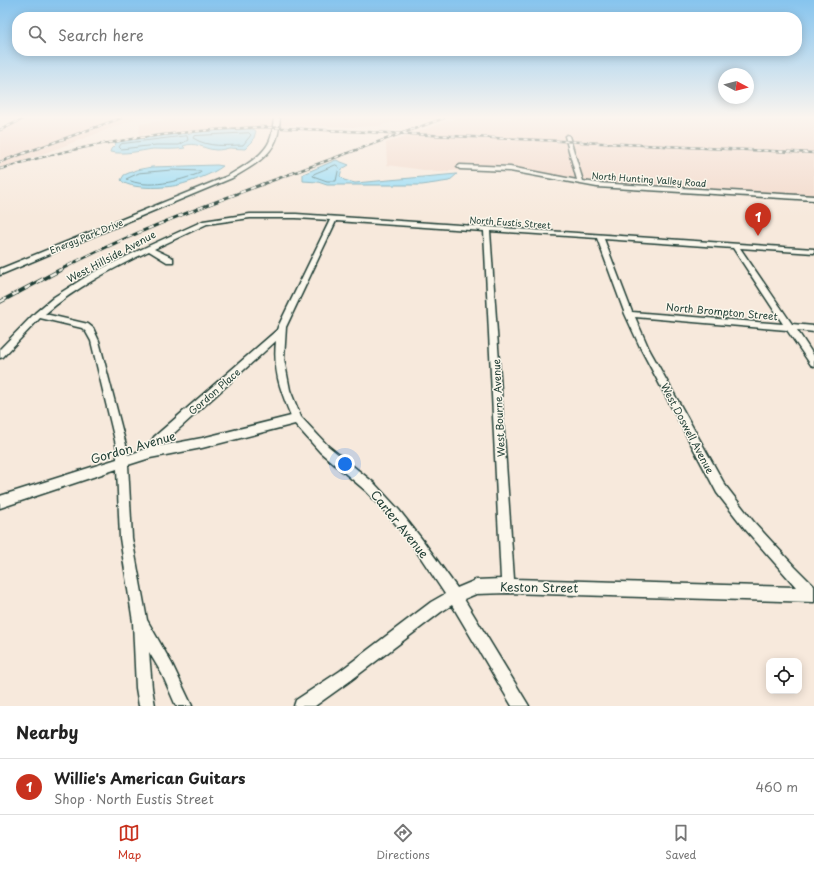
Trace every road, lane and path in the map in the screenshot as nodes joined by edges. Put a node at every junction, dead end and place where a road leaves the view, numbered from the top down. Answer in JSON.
{"nodes":[{"id":1,"x":264,"y":151,"type":"edge"},
{"id":2,"x":572,"y":151,"type":"edge"},
{"id":3,"x":460,"y":167,"type":"dead end"},
{"id":4,"x":581,"y":182,"type":"junction"},
{"id":5,"x":814,"y":198,"type":"edge"},
{"id":6,"x":334,"y":219,"type":"junction"},
{"id":7,"x":205,"y":222,"type":"joint"},
{"id":8,"x":487,"y":230,"type":"junction"},
{"id":9,"x":600,"y":237,"type":"junction"},
{"id":10,"x":734,"y":246,"type":"junction"},
{"id":11,"x":148,"y":248,"type":"junction"},
{"id":12,"x":814,"y":251,"type":"edge"},
{"id":13,"x":170,"y":260,"type":"dead end"},
{"id":14,"x":0,"y":272,"type":"edge"},
{"id":15,"x":629,"y":314,"type":"junction"},
{"id":16,"x":38,"y":315,"type":"junction"},
{"id":17,"x":789,"y":327,"type":"junction"},
{"id":18,"x":814,"y":329,"type":"edge"},
{"id":19,"x":281,"y":332,"type":"junction"},
{"id":20,"x":0,"y":354,"type":"edge"},
{"id":21,"x":814,"y":363,"type":"edge"},
{"id":22,"x":298,"y":419,"type":"junction"},
{"id":23,"x":150,"y":453,"type":"junction"},
{"id":24,"x":123,"y":462,"type":"junction"},
{"id":25,"x":0,"y":502,"type":"edge"},
{"id":26,"x":508,"y":586,"type":"junction"},
{"id":27,"x":814,"y":594,"type":"edge"},
{"id":28,"x":453,"y":597,"type":"junction"},
{"id":29,"x":140,"y":622,"type":"junction"},
{"id":30,"x":147,"y":706,"type":"edge"},
{"id":31,"x":184,"y":706,"type":"edge"},
{"id":32,"x":302,"y":706,"type":"edge"},
{"id":33,"x":521,"y":706,"type":"edge"}],
"edges":[{"from":1,"to":14,"type":"street","name":"Energy Park Drive"},
{"from":2,"to":4,"type":"street"},
{"from":3,"to":4,"type":"street","name":"North Hunting Valley Road"},
{"from":4,"to":5,"type":"street","name":"North Hunting Valley Road"},
{"from":6,"to":7,"type":"street","name":"North Eustis Street"},
{"from":6,"to":8,"type":"street","name":"North Eustis Street"},
{"from":6,"to":19,"type":"street","name":"Carter Avenue"},
{"from":7,"to":11,"type":"street","name":"West Hillside Avenue"},
{"from":8,"to":9,"type":"street","name":"North Eustis Street"},
{"from":8,"to":26,"type":"street","name":"West Bourne Avenue"},
{"from":9,"to":10,"type":"street","name":"North Eustis Street"},
{"from":9,"to":15,"type":"street","name":"West Doswell Avenue"},
{"from":10,"to":12,"type":"street","name":"North Eustis Street"},
{"from":10,"to":17,"type":"street"},
{"from":11,"to":13,"type":"street"},
{"from":11,"to":16,"type":"street","name":"West Hillside Avenue"},
{"from":15,"to":17,"type":"street","name":"North Brompton Street"},
{"from":15,"to":27,"type":"street","name":"West Doswell Avenue"},
{"from":16,"to":20,"type":"street","name":"West Hillside Avenue"},
{"from":16,"to":24,"type":"street"},
{"from":17,"to":18,"type":"street","name":"North Brompton Street"},
{"from":17,"to":21,"type":"street"},
{"from":19,"to":22,"type":"street","name":"Carter Avenue"},
{"from":19,"to":23,"type":"street","name":"Gordon Place"},
{"from":22,"to":23,"type":"street","name":"Gordon Avenue"},
{"from":22,"to":28,"type":"street","name":"Carter Avenue"},
{"from":23,"to":24,"type":"street","name":"Gordon Avenue"},
{"from":24,"to":25,"type":"street","name":"Gordon Avenue"},
{"from":24,"to":29,"type":"street"},
{"from":26,"to":27,"type":"street","name":"Keston Street"},
{"from":26,"to":28,"type":"street","name":"Keston Street"},
{"from":28,"to":32,"type":"street","name":"Keston Street"},
{"from":28,"to":33,"type":"street","name":"Carter Avenue"},
{"from":29,"to":30,"type":"street"},
{"from":29,"to":31,"type":"street"}]}
